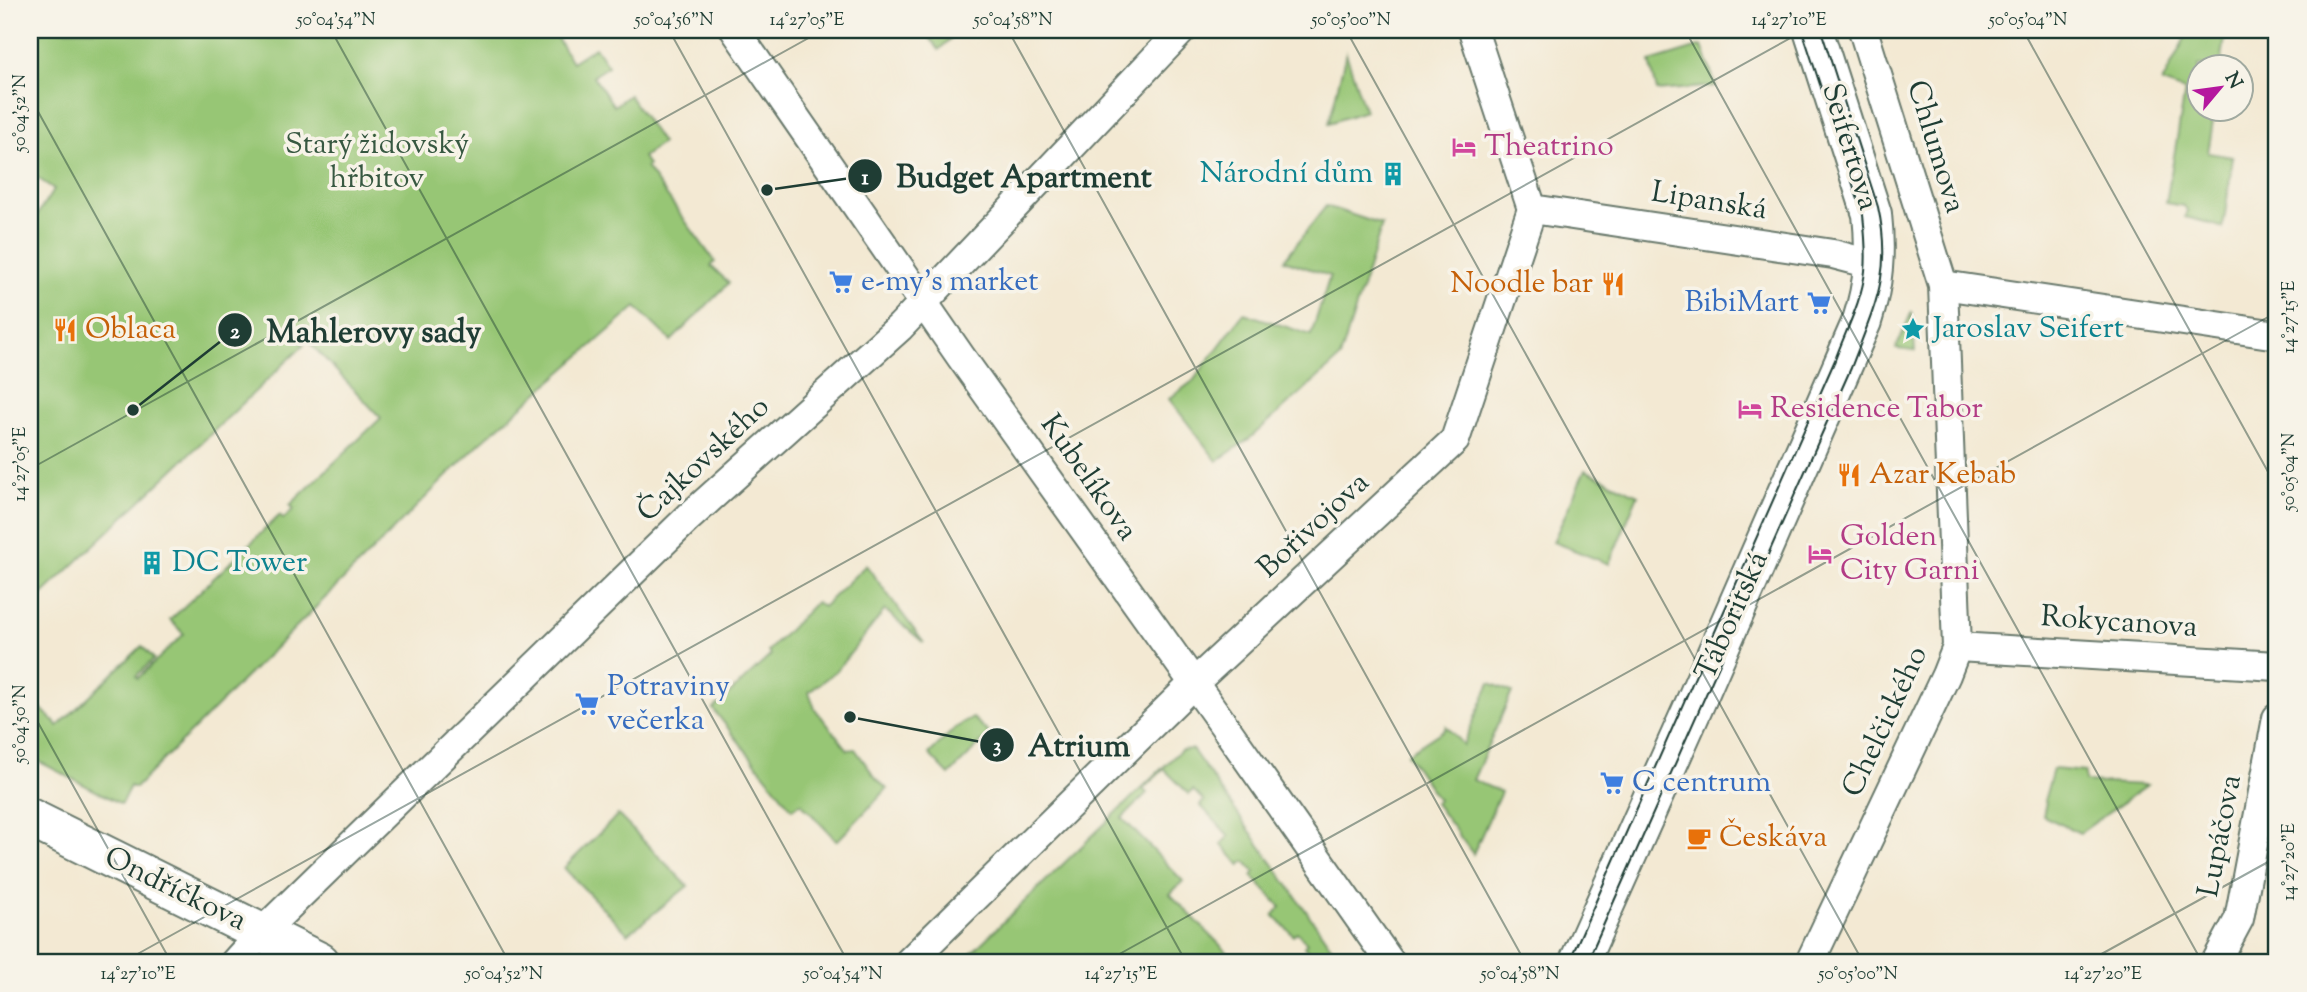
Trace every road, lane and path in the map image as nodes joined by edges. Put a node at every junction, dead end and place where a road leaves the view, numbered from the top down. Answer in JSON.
{"nodes":[{"id":1,"x":735,"y":30,"type":"edge"},
{"id":2,"x":1182,"y":30,"type":"edge"},
{"id":3,"x":1473,"y":30,"type":"edge"},
{"id":4,"x":1813,"y":30,"type":"edge"},
{"id":5,"x":1863,"y":30,"type":"edge"},
{"id":6,"x":1532,"y":209,"type":"junction"},
{"id":7,"x":1875,"y":265,"type":"junction"},
{"id":8,"x":1943,"y":285,"type":"junction"},
{"id":9,"x":923,"y":303,"type":"junction"},
{"id":10,"x":2277,"y":335,"type":"edge"},
{"id":11,"x":1957,"y":647,"type":"junction"},
{"id":12,"x":2277,"y":666,"type":"edge"},
{"id":13,"x":1194,"y":684,"type":"junction"},
{"id":14,"x":2277,"y":718,"type":"edge"},
{"id":15,"x":30,"y":818,"type":"edge"},
{"id":16,"x":262,"y":932,"type":"junction"},
{"id":17,"x":234,"y":962,"type":"edge"},
{"id":18,"x":320,"y":962,"type":"edge"},
{"id":19,"x":909,"y":962,"type":"edge"},
{"id":20,"x":1390,"y":962,"type":"edge"},
{"id":21,"x":1579,"y":962,"type":"edge"},
{"id":22,"x":1810,"y":962,"type":"edge"},
{"id":23,"x":2216,"y":962,"type":"edge"}],
"edges":[{"from":1,"to":9,"type":"street","name":"Kubelíkova"},
{"from":2,"to":9,"type":"street","name":"Čajkovského"},
{"from":3,"to":6,"type":"street"},
{"from":4,"to":7,"type":"street","name":"Seifertova"},
{"from":5,"to":8,"type":"street","name":"Chlumova"},
{"from":6,"to":7,"type":"street","name":"Lipanská"},
{"from":6,"to":13,"type":"street","name":"Bořivojova"},
{"from":7,"to":21,"type":"street","name":"Táboritská"},
{"from":8,"to":10,"type":"street"},
{"from":8,"to":11,"type":"street","name":"Chelčického"},
{"from":9,"to":13,"type":"street","name":"Kubelíkova"},
{"from":9,"to":16,"type":"street","name":"Čajkovského"},
{"from":11,"to":12,"type":"street","name":"Rokycanova"},
{"from":11,"to":22,"type":"street","name":"Chelčického"},
{"from":13,"to":19,"type":"street","name":"Bořivojova"},
{"from":13,"to":20,"type":"street","name":"Kubelíkova"},
{"from":14,"to":23,"type":"street","name":"Lupáčova"},
{"from":15,"to":16,"type":"street","name":"Ondříčkova"},
{"from":16,"to":17,"type":"street","name":"Čajkovského"},
{"from":16,"to":18,"type":"street","name":"Ondříčkova"}]}
